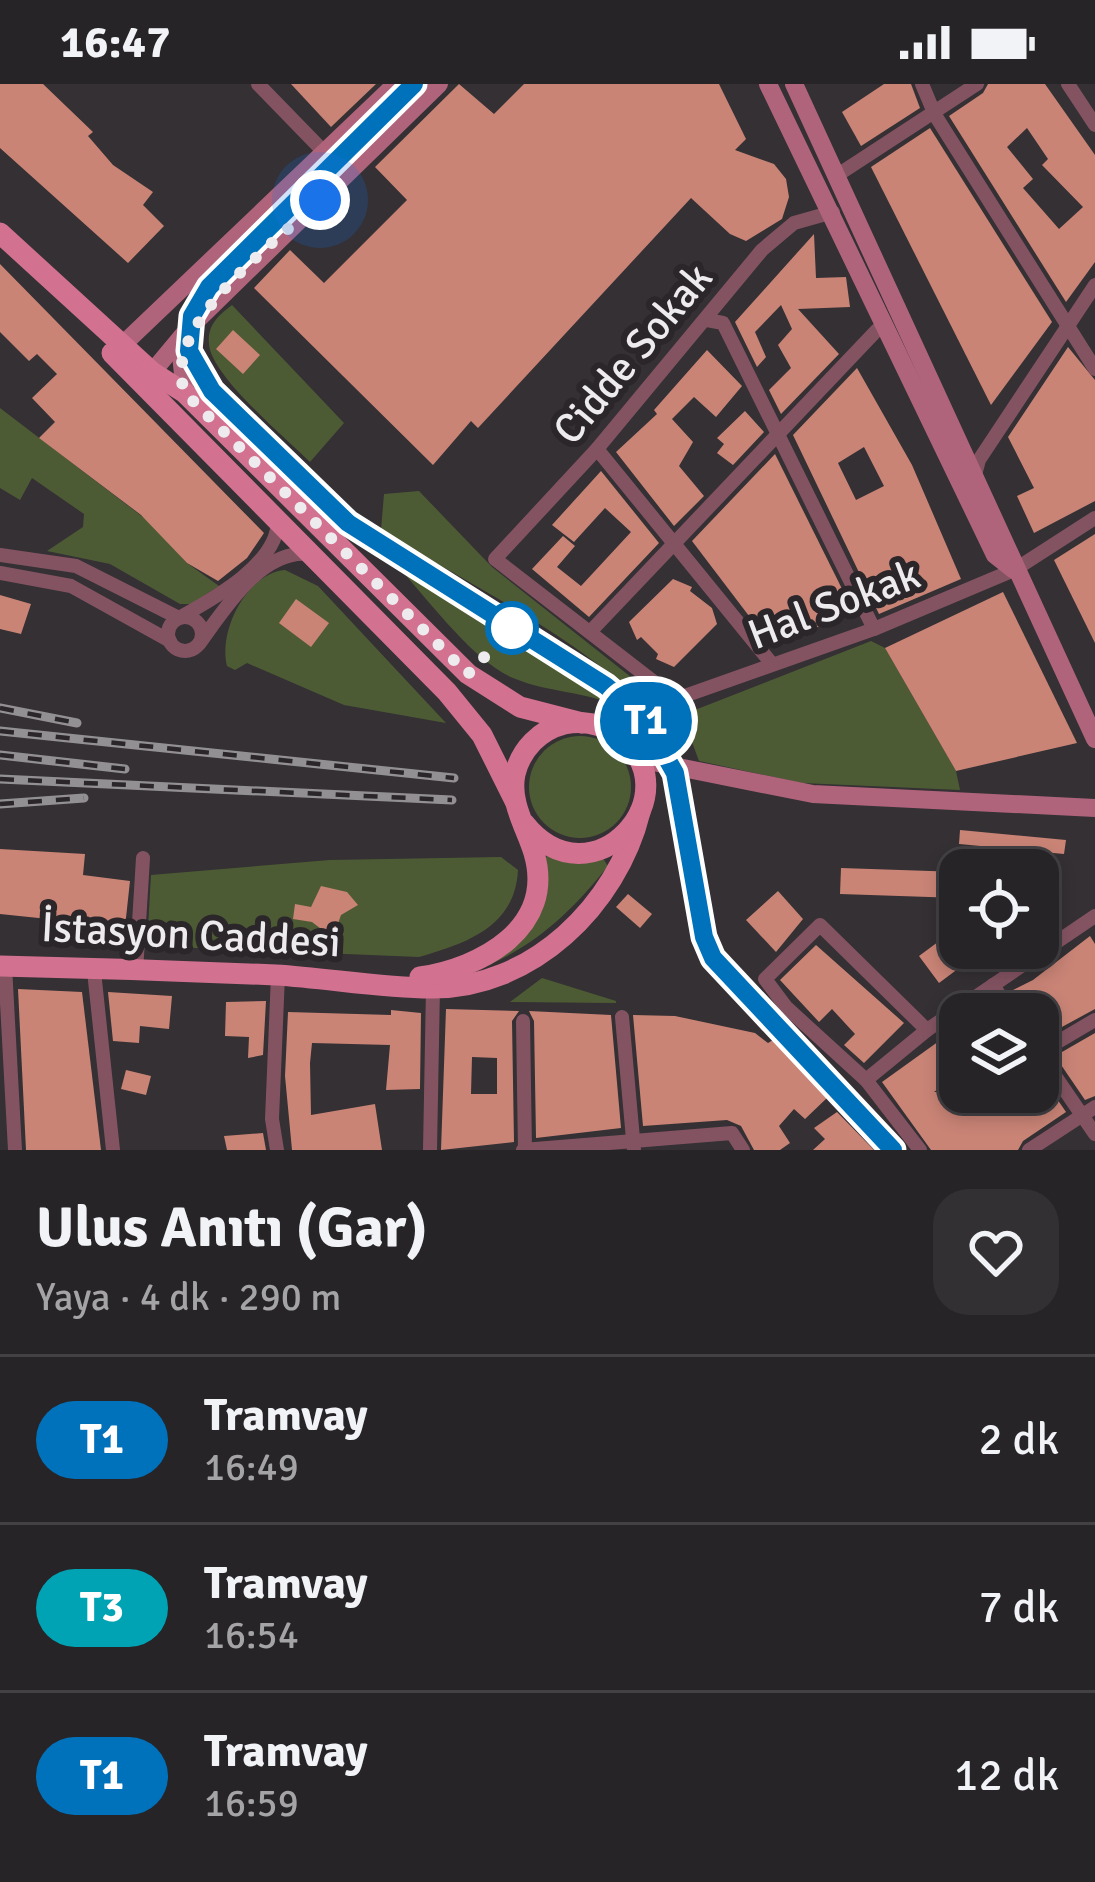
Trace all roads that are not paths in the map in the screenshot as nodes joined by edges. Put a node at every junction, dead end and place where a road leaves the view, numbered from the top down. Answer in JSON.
{"nodes":[{"id":1,"x":396,"y":84,"type":"edge"},
{"id":2,"x":439,"y":84,"type":"edge"},
{"id":3,"x":768,"y":84,"type":"edge"},
{"id":4,"x":794,"y":84,"type":"edge"},
{"id":5,"x":922,"y":84,"type":"edge"},
{"id":6,"x":977,"y":84,"type":"edge"},
{"id":7,"x":1068,"y":84,"type":"edge"},
{"id":8,"x":261,"y":85,"type":"edge"},
{"id":9,"x":935,"y":115,"type":"junction"},
{"id":10,"x":1095,"y":125,"type":"edge"},
{"id":11,"x":326,"y":154,"type":"junction"},
{"id":12,"x":836,"y":176,"type":"junction"},
{"id":13,"x":832,"y":212,"type":"junction"},
{"id":14,"x":0,"y":235,"type":"edge"},
{"id":15,"x":1095,"y":284,"type":"edge"},
{"id":16,"x":706,"y":320,"type":"junction"},
{"id":17,"x":195,"y":322,"type":"junction"},
{"id":18,"x":1067,"y":322,"type":"junction"},
{"id":19,"x":877,"y":330,"type":"dead end"},
{"id":20,"x":118,"y":349,"type":"junction"},
{"id":21,"x":1095,"y":369,"type":"edge"},
{"id":22,"x":147,"y":378,"type":"junction"},
{"id":23,"x":185,"y":393,"type":"junction"},
{"id":24,"x":775,"y":434,"type":"junction"},
{"id":25,"x":597,"y":449,"type":"junction"},
{"id":26,"x":975,"y":475,"type":"junction"},
{"id":27,"x":1095,"y":518,"type":"edge"},
{"id":28,"x":278,"y":523,"type":"junction"},
{"id":29,"x":673,"y":539,"type":"junction"},
{"id":30,"x":309,"y":554,"type":"junction"},
{"id":31,"x":0,"y":555,"type":"edge"},
{"id":32,"x":1014,"y":570,"type":"junction"},
{"id":33,"x":0,"y":573,"type":"edge"},
{"id":34,"x":179,"y":618,"type":"junction"},
{"id":35,"x":874,"y":629,"type":"junction"},
{"id":36,"x":590,"y":632,"type":"junction"},
{"id":37,"x":170,"y":641,"type":"junction"},
{"id":38,"x":199,"y":644,"type":"junction"},
{"id":39,"x":772,"y":664,"type":"junction"},
{"id":40,"x":582,"y":723,"type":"junction"},
{"id":41,"x":1095,"y":739,"type":"edge"},
{"id":42,"x":638,"y":760,"type":"junction"},
{"id":43,"x":515,"y":800,"type":"junction"},
{"id":44,"x":1095,"y":808,"type":"edge"},
{"id":45,"x":640,"y":812,"type":"junction"},
{"id":46,"x":524,"y":824,"type":"junction"},
{"id":47,"x":143,"y":858,"type":"dead end"},
{"id":48,"x":1095,"y":916,"type":"edge"},
{"id":49,"x":3,"y":966,"type":"edge"},
{"id":50,"x":94,"y":970,"type":"junction"},
{"id":51,"x":136,"y":972,"type":"junction"},
{"id":52,"x":278,"y":975,"type":"junction"},
{"id":53,"x":378,"y":984,"type":"junction"},
{"id":54,"x":993,"y":985,"type":"junction"},
{"id":55,"x":433,"y":988,"type":"junction"},
{"id":56,"x":998,"y":993,"type":"edge"},
{"id":57,"x":622,"y":1017,"type":"dead end"},
{"id":58,"x":1095,"y":1020,"type":"edge"},
{"id":59,"x":524,"y":1021,"type":"dead end"},
{"id":60,"x":927,"y":1030,"type":"junction"},
{"id":61,"x":1059,"y":1041,"type":"edge"},
{"id":62,"x":1059,"y":1076,"type":"edge"},
{"id":63,"x":866,"y":1079,"type":"junction"},
{"id":64,"x":1089,"y":1111,"type":"edge"},
{"id":65,"x":1095,"y":1134,"type":"edge"},
{"id":66,"x":633,"y":1145,"type":"edge"},
{"id":67,"x":14,"y":1150,"type":"edge"},
{"id":68,"x":112,"y":1150,"type":"edge"},
{"id":69,"x":277,"y":1150,"type":"edge"},
{"id":70,"x":430,"y":1150,"type":"edge"},
{"id":71,"x":524,"y":1150,"type":"edge"},
{"id":72,"x":743,"y":1150,"type":"edge"},
{"id":73,"x":920,"y":1150,"type":"edge"},
{"id":74,"x":1029,"y":1150,"type":"edge"}],
"edges":[{"from":1,"to":11,"type":"main road"},
{"from":2,"to":17,"type":"main road"},
{"from":3,"to":13,"type":"main road"},
{"from":4,"to":12,"type":"main road"},
{"from":5,"to":9,"type":"street"},
{"from":6,"to":9,"type":"street"},
{"from":7,"to":10,"type":"street"},
{"from":8,"to":11,"type":"street"},
{"from":9,"to":12,"type":"street"},
{"from":9,"to":18,"type":"street"},
{"from":11,"to":20,"type":"main road"},
{"from":12,"to":26,"type":"main road"},
{"from":13,"to":16,"type":"street","name":"Cidde Sokak"},
{"from":13,"to":32,"type":"main road"},
{"from":14,"to":20,"type":"main road"},
{"from":15,"to":18,"type":"street"},
{"from":16,"to":24,"type":"street"},
{"from":16,"to":25,"type":"street","name":"Cidde Sokak"},
{"from":17,"to":22,"type":"main road"},
{"from":17,"to":23,"type":"main road"},
{"from":18,"to":21,"type":"street"},
{"from":18,"to":26,"type":"street"},
{"from":19,"to":24,"type":"street"},
{"from":20,"to":22,"type":"main road"},
{"from":22,"to":23,"type":"main road"},
{"from":22,"to":28,"type":"main road"},
{"from":23,"to":40,"type":"main road"},
{"from":24,"to":29,"type":"street"},
{"from":24,"to":35,"type":"street"},
{"from":25,"to":29,"type":"street"},
{"from":25,"to":36,"type":"street","name":"Cidde Sokak"},
{"from":26,"to":32,"type":"main road"},
{"from":27,"to":32,"type":"street","name":"Hal Sokak"},
{"from":28,"to":30,"type":"main road"},
{"from":28,"to":34,"type":"street"},
{"from":29,"to":36,"type":"street"},
{"from":29,"to":39,"type":"street"},
{"from":30,"to":38,"type":"street"},
{"from":30,"to":43,"type":"main road"},
{"from":31,"to":34,"type":"street"},
{"from":32,"to":35,"type":"street","name":"Hal Sokak"},
{"from":32,"to":41,"type":"main road"},
{"from":33,"to":37,"type":"street"},
{"from":34,"to":37,"type":"street"},
{"from":34,"to":38,"type":"street"},
{"from":35,"to":39,"type":"street","name":"Hal Sokak"},
{"from":36,"to":39,"type":"street","name":"Hal Sokak"},
{"from":37,"to":38,"type":"street"},
{"from":40,"to":42,"type":"main road"},
{"from":40,"to":43,"type":"main road"},
{"from":42,"to":44,"type":"main road"},
{"from":42,"to":45,"type":"main road"},
{"from":43,"to":46,"type":"main road"},
{"from":45,"to":46,"type":"main road"},
{"from":45,"to":55,"type":"main road"},
{"from":46,"to":53,"type":"main road"},
{"from":47,"to":51,"type":"street"},
{"from":48,"to":54,"type":"street"},
{"from":49,"to":50,"type":"main road","name":"İstasyon Caddesi"},
{"from":49,"to":67,"type":"street"},
{"from":50,"to":51,"type":"main road","name":"İstasyon Caddesi"},
{"from":50,"to":68,"type":"street"},
{"from":51,"to":52,"type":"main road","name":"İstasyon Caddesi"},
{"from":52,"to":53,"type":"main road","name":"İstasyon Caddesi"},
{"from":52,"to":69,"type":"street"},
{"from":53,"to":55,"type":"main road"},
{"from":54,"to":56,"type":"street"},
{"from":54,"to":60,"type":"street"},
{"from":55,"to":70,"type":"street"},
{"from":57,"to":66,"type":"street"},
{"from":58,"to":61,"type":"street"},
{"from":59,"to":71,"type":"street"},
{"from":60,"to":63,"type":"street"},
{"from":60,"to":63,"type":"street"},
{"from":62,"to":64,"type":"street"},
{"from":63,"to":73,"type":"street"},
{"from":64,"to":65,"type":"street"},
{"from":64,"to":74,"type":"street"},
{"from":66,"to":71,"type":"street"},
{"from":66,"to":72,"type":"street"}]}
